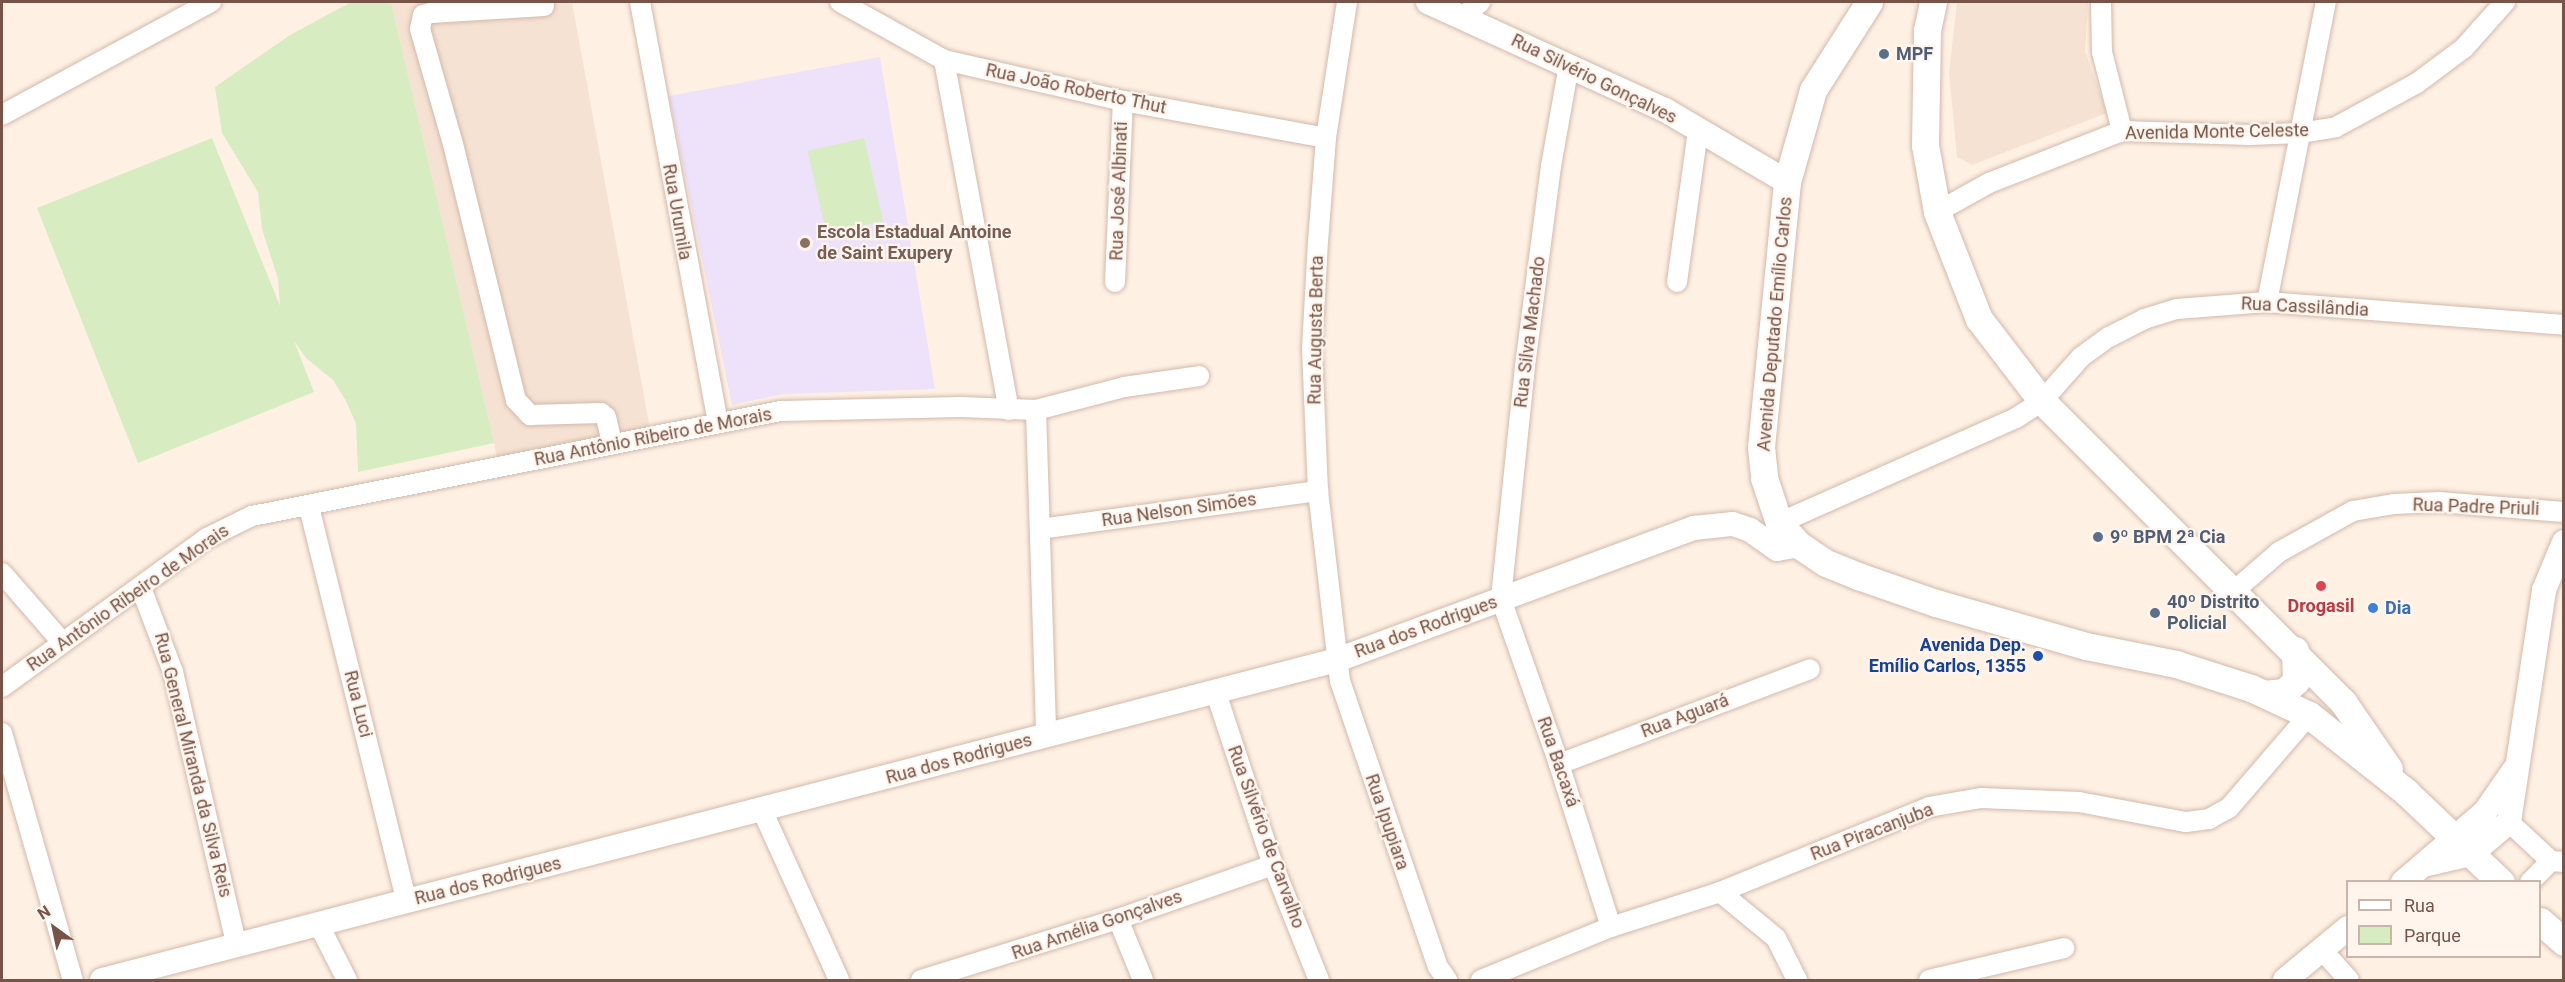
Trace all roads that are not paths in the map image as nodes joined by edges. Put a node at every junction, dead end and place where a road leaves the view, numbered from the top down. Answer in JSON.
{"nodes":[{"id":1,"x":211,"y":2,"type":"edge"},
{"id":2,"x":640,"y":2,"type":"edge"},
{"id":3,"x":840,"y":2,"type":"edge"},
{"id":4,"x":1347,"y":2,"type":"edge"},
{"id":5,"x":1428,"y":2,"type":"edge"},
{"id":6,"x":1869,"y":2,"type":"edge"},
{"id":7,"x":1933,"y":2,"type":"edge"},
{"id":8,"x":2101,"y":2,"type":"edge"},
{"id":9,"x":2325,"y":2,"type":"edge"},
{"id":10,"x":2503,"y":3,"type":"edge"},
{"id":11,"x":544,"y":6,"type":"dead end"},
{"id":12,"x":187,"y":8,"type":"edge"},
{"id":13,"x":1472,"y":9,"type":"edge"},
{"id":14,"x":944,"y":60,"type":"junction"},
{"id":15,"x":1569,"y":65,"type":"junction"},
{"id":16,"x":1123,"y":101,"type":"junction"},
{"id":17,"x":2,"y":114,"type":"edge"},
{"id":18,"x":1698,"y":131,"type":"junction"},
{"id":19,"x":2122,"y":131,"type":"junction"},
{"id":20,"x":2300,"y":134,"type":"junction"},
{"id":21,"x":1326,"y":138,"type":"junction"},
{"id":22,"x":1787,"y":182,"type":"junction"},
{"id":23,"x":1937,"y":212,"type":"junction"},
{"id":24,"x":1115,"y":282,"type":"dead end"},
{"id":25,"x":1677,"y":282,"type":"dead end"},
{"id":26,"x":2267,"y":302,"type":"junction"},
{"id":27,"x":2564,"y":325,"type":"edge"},
{"id":28,"x":1199,"y":376,"type":"dead end"},
{"id":29,"x":2042,"y":401,"type":"junction"},
{"id":30,"x":1009,"y":410,"type":"junction"},
{"id":31,"x":1036,"y":410,"type":"junction"},
{"id":32,"x":718,"y":421,"type":"junction"},
{"id":33,"x":612,"y":444,"type":"junction"},
{"id":34,"x":1318,"y":491,"type":"junction"},
{"id":35,"x":309,"y":507,"type":"junction"},
{"id":36,"x":2564,"y":512,"type":"edge"},
{"id":37,"x":1779,"y":523,"type":"junction"},
{"id":38,"x":1040,"y":529,"type":"junction"},
{"id":39,"x":2564,"y":542,"type":"edge"},
{"id":40,"x":1798,"y":545,"type":"junction"},
{"id":41,"x":2,"y":573,"type":"edge"},
{"id":42,"x":141,"y":588,"type":"junction"},
{"id":43,"x":2234,"y":591,"type":"junction"},
{"id":44,"x":1501,"y":599,"type":"junction"},
{"id":45,"x":62,"y":642,"type":"junction"},
{"id":46,"x":2295,"y":650,"type":"junction"},
{"id":47,"x":1337,"y":660,"type":"junction"},
{"id":48,"x":1810,"y":669,"type":"dead end"},
{"id":49,"x":2,"y":687,"type":"edge"},
{"id":50,"x":1215,"y":693,"type":"junction"},
{"id":51,"x":2264,"y":694,"type":"junction"},
{"id":52,"x":2309,"y":715,"type":"junction"},
{"id":53,"x":2,"y":733,"type":"edge"},
{"id":54,"x":1046,"y":737,"type":"junction"},
{"id":55,"x":1559,"y":764,"type":"junction"},
{"id":56,"x":2516,"y":768,"type":"junction"},
{"id":57,"x":2406,"y":792,"type":"junction"},
{"id":58,"x":762,"y":810,"type":"junction"},
{"id":59,"x":2509,"y":822,"type":"junction"},
{"id":60,"x":2463,"y":846,"type":"junction"},
{"id":61,"x":2557,"y":862,"type":"edge"},
{"id":62,"x":1273,"y":865,"type":"junction"},
{"id":63,"x":2405,"y":880,"type":"edge"},
{"id":64,"x":2498,"y":880,"type":"edge"},
{"id":65,"x":2533,"y":880,"type":"edge"},
{"id":66,"x":1720,"y":892,"type":"junction"},
{"id":67,"x":407,"y":902,"type":"junction"},
{"id":68,"x":1119,"y":919,"type":"junction"},
{"id":69,"x":2541,"y":922,"type":"edge"},
{"id":70,"x":319,"y":925,"type":"junction"},
{"id":71,"x":1611,"y":927,"type":"junction"},
{"id":72,"x":2346,"y":930,"type":"edge"},
{"id":73,"x":2564,"y":942,"type":"edge"},
{"id":74,"x":237,"y":946,"type":"junction"},
{"id":75,"x":2064,"y":948,"type":"dead end"},
{"id":76,"x":2322,"y":950,"type":"junction"},
{"id":77,"x":161,"y":973,"type":"edge"},
{"id":78,"x":962,"y":975,"type":"edge"},
{"id":79,"x":74,"y":981,"type":"edge"},
{"id":80,"x":102,"y":981,"type":"edge"},
{"id":81,"x":348,"y":981,"type":"edge"},
{"id":82,"x":839,"y":981,"type":"edge"},
{"id":83,"x":921,"y":981,"type":"edge"},
{"id":84,"x":1143,"y":981,"type":"edge"},
{"id":85,"x":1319,"y":981,"type":"edge"},
{"id":86,"x":1447,"y":981,"type":"edge"},
{"id":87,"x":1481,"y":981,"type":"edge"},
{"id":88,"x":1797,"y":981,"type":"edge"},
{"id":89,"x":1929,"y":981,"type":"edge"},
{"id":90,"x":2285,"y":981,"type":"edge"},
{"id":91,"x":2349,"y":981,"type":"edge"}],
"edges":[{"from":1,"to":12,"type":"street"},
{"from":2,"to":32,"type":"street","name":"Rua Urumila"},
{"from":3,"to":14,"type":"street","name":"Rua João Roberto Thut"},
{"from":4,"to":21,"type":"street","name":"Rua Augusta Berta"},
{"from":5,"to":13,"type":"street","name":"Rua Silvério Gonçalves"},
{"from":6,"to":22,"type":"main road","name":"Avenida Deputado Emílio Carlos"},
{"from":7,"to":23,"type":"main road"},
{"from":8,"to":19,"type":"street"},
{"from":9,"to":20,"type":"street"},
{"from":10,"to":20,"type":"street","name":"Avenida Monte Celeste"},
{"from":11,"to":33,"type":"street"},
{"from":12,"to":17,"type":"street"},
{"from":13,"to":15,"type":"street","name":"Rua Silvério Gonçalves"},
{"from":14,"to":16,"type":"street","name":"Rua João Roberto Thut"},
{"from":14,"to":30,"type":"street"},
{"from":15,"to":18,"type":"street","name":"Rua Silvério Gonçalves"},
{"from":15,"to":44,"type":"street","name":"Rua Silva Machado"},
{"from":16,"to":21,"type":"street","name":"Rua João Roberto Thut"},
{"from":16,"to":24,"type":"street","name":"Rua José Albinati"},
{"from":18,"to":22,"type":"street","name":"Rua Silvério Gonçalves"},
{"from":18,"to":25,"type":"street"},
{"from":19,"to":20,"type":"street","name":"Avenida Monte Celeste"},
{"from":19,"to":23,"type":"street","name":"Avenida Monte Celeste"},
{"from":20,"to":26,"type":"street"},
{"from":21,"to":34,"type":"street","name":"Rua Augusta Berta"},
{"from":22,"to":37,"type":"main road","name":"Avenida Deputado Emílio Carlos"},
{"from":23,"to":29,"type":"main road"},
{"from":26,"to":27,"type":"street","name":"Rua Cassilândia"},
{"from":26,"to":29,"type":"street","name":"Rua Cassilândia"},
{"from":28,"to":31,"type":"street","name":"Rua Antônio Ribeiro de Morais"},
{"from":29,"to":37,"type":"street","name":"Rua Cassilândia"},
{"from":29,"to":43,"type":"main road"},
{"from":30,"to":31,"type":"street","name":"Rua Antônio Ribeiro de Morais"},
{"from":30,"to":32,"type":"street","name":"Rua Antônio Ribeiro de Morais"},
{"from":31,"to":38,"type":"street"},
{"from":32,"to":33,"type":"street","name":"Rua Antônio Ribeiro de Morais"},
{"from":33,"to":35,"type":"street","name":"Rua Antônio Ribeiro de Morais"},
{"from":34,"to":38,"type":"street","name":"Rua Nelson Simões"},
{"from":34,"to":47,"type":"street","name":"Rua Augusta Berta"},
{"from":35,"to":42,"type":"street","name":"Rua Antônio Ribeiro de Morais"},
{"from":35,"to":67,"type":"street","name":"Rua Luci"},
{"from":36,"to":43,"type":"street","name":"Rua Padre Priuli"},
{"from":37,"to":40,"type":"main road","name":"Avenida Deputado Emílio Carlos"},
{"from":38,"to":54,"type":"street"},
{"from":39,"to":56,"type":"street"},
{"from":40,"to":44,"type":"street","name":"Rua dos Rodrigues"},
{"from":40,"to":51,"type":"main road","name":"Avenida Deputado Emílio Carlos"},
{"from":41,"to":45,"type":"street"},
{"from":42,"to":45,"type":"street","name":"Rua Antônio Ribeiro de Morais"},
{"from":42,"to":74,"type":"street","name":"Rua General Miranda da Silva Reis"},
{"from":43,"to":46,"type":"main road"},
{"from":44,"to":47,"type":"street","name":"Rua dos Rodrigues"},
{"from":44,"to":55,"type":"street","name":"Rua Bacaxá"},
{"from":45,"to":49,"type":"street","name":"Rua Antônio Ribeiro de Morais"},
{"from":46,"to":51,"type":"main road"},
{"from":46,"to":57,"type":"main road"},
{"from":47,"to":50,"type":"street","name":"Rua dos Rodrigues"},
{"from":47,"to":86,"type":"street","name":"Rua Ipupiara"},
{"from":48,"to":55,"type":"street","name":"Rua Aguará"},
{"from":50,"to":54,"type":"street","name":"Rua dos Rodrigues"},
{"from":50,"to":62,"type":"street","name":"Rua Silvério de Carvalho"},
{"from":51,"to":52,"type":"main road","name":"Avenida Deputado Emílio Carlos"},
{"from":52,"to":57,"type":"main road","name":"Avenida Deputado Emílio Carlos"},
{"from":52,"to":66,"type":"street","name":"Rua Piracanjuba"},
{"from":53,"to":79,"type":"street"},
{"from":54,"to":58,"type":"street","name":"Rua dos Rodrigues"},
{"from":55,"to":71,"type":"street","name":"Rua Bacaxá"},
{"from":56,"to":59,"type":"street"},
{"from":56,"to":60,"type":"street"},
{"from":57,"to":60,"type":"main road","name":"Avenida Deputado Emílio Carlos"},
{"from":58,"to":67,"type":"street","name":"Rua dos Rodrigues"},
{"from":58,"to":82,"type":"street"},
{"from":59,"to":60,"type":"street"},
{"from":59,"to":61,"type":"street"},
{"from":60,"to":63,"type":"street"},
{"from":60,"to":64,"type":"main road","name":"Avenida Deputado Emílio Carlos"},
{"from":61,"to":65,"type":"street"},
{"from":62,"to":68,"type":"street","name":"Rua Amélia Gonçalves"},
{"from":62,"to":85,"type":"street","name":"Rua Silvério de Carvalho"},
{"from":66,"to":71,"type":"street","name":"Rua Piracanjuba"},
{"from":66,"to":88,"type":"street"},
{"from":67,"to":70,"type":"street","name":"Rua dos Rodrigues"},
{"from":68,"to":78,"type":"street","name":"Rua Amélia Gonçalves"},
{"from":68,"to":84,"type":"street"},
{"from":69,"to":73,"type":"main road"},
{"from":70,"to":74,"type":"street","name":"Rua dos Rodrigues"},
{"from":70,"to":81,"type":"street"},
{"from":71,"to":87,"type":"street","name":"Rua Piracanjuba"},
{"from":72,"to":76,"type":"street"},
{"from":74,"to":77,"type":"street","name":"Rua dos Rodrigues"},
{"from":75,"to":89,"type":"street"},
{"from":76,"to":90,"type":"street"},
{"from":76,"to":91,"type":"street"},
{"from":77,"to":80,"type":"street","name":"Rua dos Rodrigues"},
{"from":78,"to":83,"type":"street","name":"Rua Amélia Gonçalves"}]}
